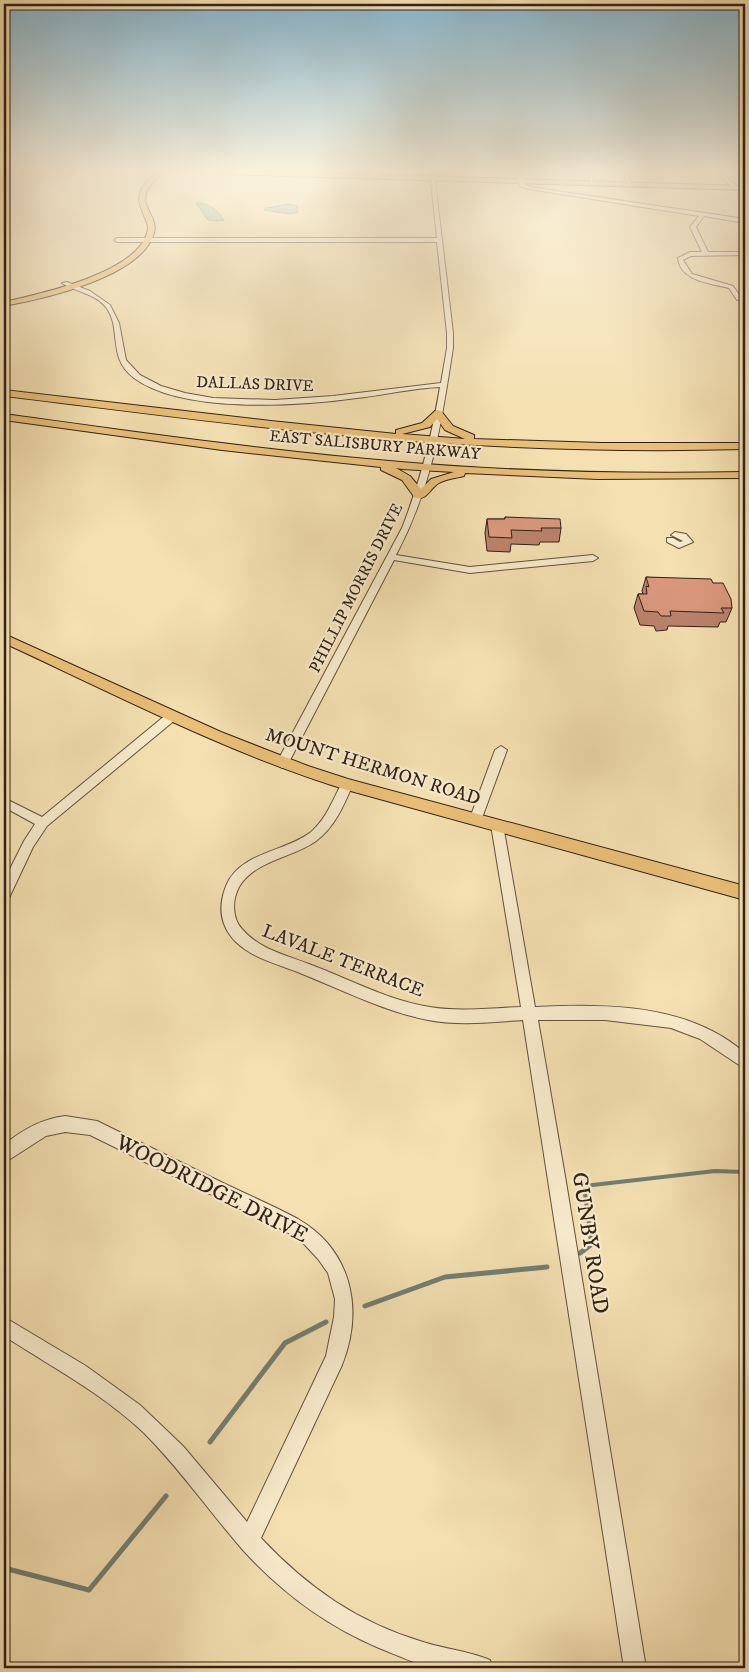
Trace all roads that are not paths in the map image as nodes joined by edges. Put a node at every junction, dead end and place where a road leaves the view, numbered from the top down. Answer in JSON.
{"nodes":[{"id":1,"x":141,"y":250,"type":"edge"},
{"id":2,"x":441,"y":250,"type":"edge"},
{"id":3,"x":704,"y":250,"type":"edge"},
{"id":4,"x":706,"y":254,"type":"junction"},
{"id":5,"x":740,"y":254,"type":"dead end"},
{"id":6,"x":64,"y":283,"type":"dead end"},
{"id":7,"x":73,"y":286,"type":"junction"},
{"id":8,"x":739,"y":299,"type":"dead end"},
{"id":9,"x":4,"y":304,"type":"edge"},
{"id":10,"x":444,"y":385,"type":"junction"},
{"id":11,"x":4,"y":393,"type":"edge"},
{"id":12,"x":438,"y":413,"type":"junction"},
{"id":13,"x":4,"y":417,"type":"edge"},
{"id":14,"x":361,"y":434,"type":"junction"},
{"id":15,"x":434,"y":440,"type":"junction"},
{"id":16,"x":494,"y":443,"type":"junction"},
{"id":17,"x":745,"y":446,"type":"edge"},
{"id":18,"x":354,"y":461,"type":"junction"},
{"id":19,"x":428,"y":467,"type":"junction"},
{"id":20,"x":496,"y":471,"type":"junction"},
{"id":21,"x":745,"y":476,"type":"edge"},
{"id":22,"x":419,"y":496,"type":"junction"},
{"id":23,"x":391,"y":557,"type":"junction"},
{"id":24,"x":593,"y":558,"type":"dead end"},
{"id":25,"x":4,"y":638,"type":"edge"},
{"id":26,"x":171,"y":717,"type":"junction"},
{"id":27,"x":500,"y":750,"type":"dead end"},
{"id":28,"x":282,"y":764,"type":"junction"},
{"id":29,"x":347,"y":784,"type":"junction"},
{"id":30,"x":4,"y":802,"type":"edge"},
{"id":31,"x":476,"y":818,"type":"junction"},
{"id":32,"x":43,"y":823,"type":"junction"},
{"id":33,"x":497,"y":825,"type":"junction"},
{"id":34,"x":725,"y":887,"type":"junction"},
{"id":35,"x":745,"y":887,"type":"edge"},
{"id":36,"x":745,"y":893,"type":"edge"},
{"id":37,"x":4,"y":894,"type":"edge"},
{"id":38,"x":530,"y":1014,"type":"junction"},
{"id":39,"x":745,"y":1062,"type":"edge"},
{"id":40,"x":4,"y":1155,"type":"edge"},
{"id":41,"x":4,"y":1326,"type":"edge"},
{"id":42,"x":249,"y":1541,"type":"junction"},
{"id":43,"x":482,"y":1668,"type":"edge"},
{"id":44,"x":635,"y":1668,"type":"edge"}],
"edges":[{"from":1,"to":7,"type":"main road"},
{"from":2,"to":10,"type":"street","name":"PHILLIP MORRIS DRIVE"},
{"from":3,"to":4,"type":"street"},
{"from":4,"to":5,"type":"street"},
{"from":4,"to":8,"type":"street"},
{"from":6,"to":7,"type":"street","name":"DALLAS DRIVE"},
{"from":7,"to":9,"type":"main road"},
{"from":7,"to":10,"type":"street","name":"DALLAS DRIVE"},
{"from":10,"to":12,"type":"street","name":"PHILLIP MORRIS DRIVE"},
{"from":11,"to":14,"type":"main road","name":"EAST SALISBURY PARKWAY"},
{"from":12,"to":14,"type":"main road"},
{"from":12,"to":15,"type":"street","name":"PHILLIP MORRIS DRIVE"},
{"from":12,"to":16,"type":"main road"},
{"from":13,"to":18,"type":"main road","name":"EAST SALISBURY PARKWAY"},
{"from":14,"to":15,"type":"main road","name":"EAST SALISBURY PARKWAY"},
{"from":15,"to":16,"type":"main road","name":"EAST SALISBURY PARKWAY"},
{"from":15,"to":19,"type":"street","name":"PHILLIP MORRIS DRIVE"},
{"from":16,"to":17,"type":"main road","name":"EAST SALISBURY PARKWAY"},
{"from":18,"to":19,"type":"main road","name":"EAST SALISBURY PARKWAY"},
{"from":18,"to":22,"type":"main road"},
{"from":19,"to":20,"type":"main road","name":"EAST SALISBURY PARKWAY"},
{"from":19,"to":22,"type":"street","name":"PHILLIP MORRIS DRIVE"},
{"from":20,"to":21,"type":"main road","name":"EAST SALISBURY PARKWAY"},
{"from":20,"to":22,"type":"main road"},
{"from":22,"to":23,"type":"street","name":"PHILLIP MORRIS DRIVE"},
{"from":23,"to":24,"type":"street"},
{"from":23,"to":28,"type":"street","name":"PHILLIP MORRIS DRIVE"},
{"from":25,"to":26,"type":"main road","name":"MOUNT HERMON ROAD"},
{"from":26,"to":28,"type":"main road","name":"MOUNT HERMON ROAD"},
{"from":26,"to":32,"type":"street"},
{"from":27,"to":31,"type":"street"},
{"from":28,"to":29,"type":"main road","name":"MOUNT HERMON ROAD"},
{"from":29,"to":31,"type":"main road","name":"MOUNT HERMON ROAD"},
{"from":29,"to":38,"type":"street","name":"LAVALE TERRACE"},
{"from":30,"to":32,"type":"street"},
{"from":31,"to":33,"type":"main road","name":"MOUNT HERMON ROAD"},
{"from":32,"to":37,"type":"street"},
{"from":33,"to":34,"type":"main road","name":"MOUNT HERMON ROAD"},
{"from":33,"to":38,"type":"street","name":"GUNBY ROAD"},
{"from":34,"to":35,"type":"main road"},
{"from":34,"to":36,"type":"main road","name":"MOUNT HERMON ROAD"},
{"from":38,"to":39,"type":"street","name":"LAVALE TERRACE"},
{"from":38,"to":44,"type":"street","name":"GUNBY ROAD"},
{"from":40,"to":42,"type":"street","name":"WOODRIDGE DRIVE"},
{"from":41,"to":42,"type":"street"},
{"from":42,"to":43,"type":"street"}]}
